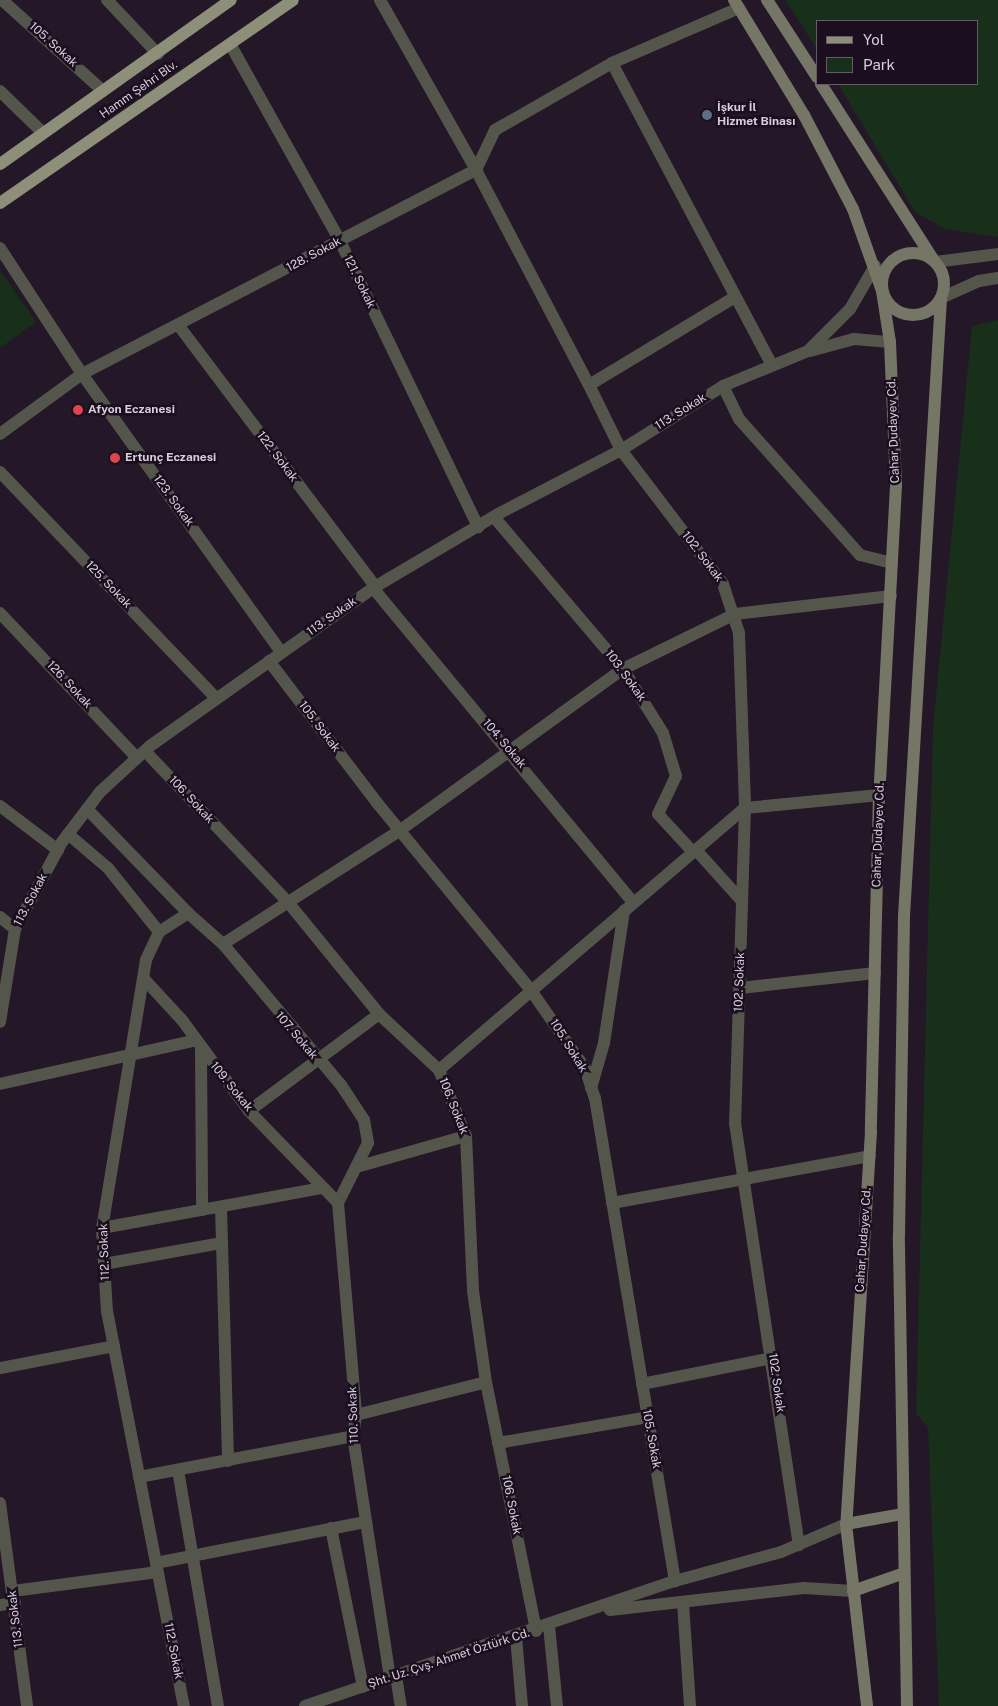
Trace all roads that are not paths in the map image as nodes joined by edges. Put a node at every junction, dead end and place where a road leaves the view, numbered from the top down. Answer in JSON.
{"nodes":[{"id":1,"x":2,"y":0,"type":"edge"},
{"id":2,"x":107,"y":0,"type":"edge"},
{"id":3,"x":231,"y":0,"type":"edge"},
{"id":4,"x":293,"y":0,"type":"edge"},
{"id":5,"x":380,"y":0,"type":"edge"},
{"id":6,"x":767,"y":0,"type":"edge"},
{"id":7,"x":737,"y":4,"type":"edge"},
{"id":8,"x":230,"y":44,"type":"junction"},
{"id":9,"x":158,"y":54,"type":"junction"},
{"id":10,"x":612,"y":63,"type":"junction"},
{"id":11,"x":816,"y":75,"type":"edge"},
{"id":12,"x":822,"y":85,"type":"edge"},
{"id":13,"x":103,"y":91,"type":"junction"},
{"id":14,"x":0,"y":92,"type":"edge"},
{"id":15,"x":43,"y":133,"type":"junction"},
{"id":16,"x":0,"y":164,"type":"edge"},
{"id":17,"x":476,"y":170,"type":"junction"},
{"id":18,"x":0,"y":203,"type":"edge"},
{"id":19,"x":340,"y":241,"type":"junction"},
{"id":20,"x":0,"y":248,"type":"edge"},
{"id":21,"x":998,"y":254,"type":"edge"},
{"id":22,"x":935,"y":262,"type":"junction"},
{"id":23,"x":875,"y":266,"type":"junction"},
{"id":24,"x":998,"y":278,"type":"edge"},
{"id":25,"x":882,"y":291,"type":"junction"},
{"id":26,"x":735,"y":297,"type":"junction"},
{"id":27,"x":941,"y":298,"type":"junction"},
{"id":28,"x":179,"y":326,"type":"junction"},
{"id":29,"x":890,"y":342,"type":"junction"},
{"id":30,"x":808,"y":351,"type":"junction"},
{"id":31,"x":771,"y":363,"type":"junction"},
{"id":32,"x":82,"y":374,"type":"junction"},
{"id":33,"x":588,"y":385,"type":"junction"},
{"id":34,"x":723,"y":386,"type":"junction"},
{"id":35,"x":0,"y":434,"type":"edge"},
{"id":36,"x":622,"y":450,"type":"junction"},
{"id":37,"x":0,"y":472,"type":"edge"},
{"id":38,"x":494,"y":517,"type":"junction"},
{"id":39,"x":478,"y":526,"type":"junction"},
{"id":40,"x":892,"y":563,"type":"junction"},
{"id":41,"x":374,"y":588,"type":"junction"},
{"id":42,"x":891,"y":596,"type":"junction"},
{"id":43,"x":0,"y":613,"type":"edge"},
{"id":44,"x":735,"y":614,"type":"junction"},
{"id":45,"x":281,"y":652,"type":"junction"},
{"id":46,"x":269,"y":661,"type":"junction"},
{"id":47,"x":623,"y":669,"type":"junction"},
{"id":48,"x":216,"y":698,"type":"junction"},
{"id":49,"x":511,"y":752,"type":"junction"},
{"id":50,"x":141,"y":754,"type":"junction"},
{"id":51,"x":880,"y":795,"type":"junction"},
{"id":52,"x":0,"y":806,"type":"edge"},
{"id":53,"x":745,"y":808,"type":"junction"},
{"id":54,"x":88,"y":809,"type":"junction"},
{"id":55,"x":399,"y":831,"type":"junction"},
{"id":56,"x":68,"y":834,"type":"junction"},
{"id":57,"x":58,"y":850,"type":"junction"},
{"id":58,"x":694,"y":851,"type":"junction"},
{"id":59,"x":287,"y":901,"type":"junction"},
{"id":60,"x":742,"y":901,"type":"junction"},
{"id":61,"x":629,"y":906,"type":"junction"},
{"id":62,"x":188,"y":913,"type":"junction"},
{"id":63,"x":0,"y":917,"type":"edge"},
{"id":64,"x":15,"y":929,"type":"junction"},
{"id":65,"x":159,"y":932,"type":"junction"},
{"id":66,"x":223,"y":944,"type":"junction"},
{"id":67,"x":875,"y":973,"type":"junction"},
{"id":68,"x":146,"y":982,"type":"junction"},
{"id":69,"x":740,"y":988,"type":"junction"},
{"id":70,"x":530,"y":989,"type":"junction"},
{"id":71,"x":379,"y":1014,"type":"junction"},
{"id":72,"x":0,"y":1022,"type":"edge"},
{"id":73,"x":197,"y":1046,"type":"junction"},
{"id":74,"x":133,"y":1055,"type":"junction"},
{"id":75,"x":315,"y":1059,"type":"junction"},
{"id":76,"x":439,"y":1070,"type":"junction"},
{"id":77,"x":0,"y":1084,"type":"edge"},
{"id":78,"x":591,"y":1088,"type":"junction"},
{"id":79,"x":249,"y":1111,"type":"junction"},
{"id":80,"x":466,"y":1136,"type":"junction"},
{"id":81,"x":870,"y":1156,"type":"junction"},
{"id":82,"x":360,"y":1166,"type":"junction"},
{"id":83,"x":742,"y":1176,"type":"junction"},
{"id":84,"x":322,"y":1188,"type":"junction"},
{"id":85,"x":338,"y":1202,"type":"junction"},
{"id":86,"x":612,"y":1203,"type":"junction"},
{"id":87,"x":221,"y":1206,"type":"junction"},
{"id":88,"x":202,"y":1210,"type":"junction"},
{"id":89,"x":102,"y":1228,"type":"junction"},
{"id":90,"x":222,"y":1243,"type":"junction"},
{"id":91,"x":104,"y":1264,"type":"junction"},
{"id":92,"x":114,"y":1346,"type":"junction"},
{"id":93,"x":772,"y":1358,"type":"junction"},
{"id":94,"x":0,"y":1368,"type":"edge"},
{"id":95,"x":486,"y":1382,"type":"junction"},
{"id":96,"x":642,"y":1384,"type":"junction"},
{"id":97,"x":356,"y":1415,"type":"junction"},
{"id":98,"x":648,"y":1417,"type":"junction"},
{"id":99,"x":353,"y":1436,"type":"junction"},
{"id":100,"x":498,"y":1443,"type":"junction"},
{"id":101,"x":228,"y":1461,"type":"junction"},
{"id":102,"x":178,"y":1470,"type":"junction"},
{"id":103,"x":139,"y":1478,"type":"junction"},
{"id":104,"x":0,"y":1503,"type":"edge"},
{"id":105,"x":903,"y":1514,"type":"junction"},
{"id":106,"x":366,"y":1522,"type":"junction"},
{"id":107,"x":846,"y":1524,"type":"junction"},
{"id":108,"x":331,"y":1528,"type":"junction"},
{"id":109,"x":799,"y":1545,"type":"junction"},
{"id":110,"x":192,"y":1556,"type":"junction"},
{"id":111,"x":157,"y":1567,"type":"junction"},
{"id":112,"x":4,"y":1568,"type":"edge"},
{"id":113,"x":904,"y":1573,"type":"junction"},
{"id":114,"x":675,"y":1581,"type":"junction"},
{"id":115,"x":853,"y":1591,"type":"junction"},
{"id":116,"x":14,"y":1597,"type":"junction"},
{"id":117,"x":683,"y":1603,"type":"junction"},
{"id":118,"x":0,"y":1605,"type":"edge"},
{"id":119,"x":593,"y":1612,"type":"junction"},
{"id":120,"x":549,"y":1626,"type":"junction"},
{"id":121,"x":536,"y":1630,"type":"junction"},
{"id":122,"x":516,"y":1637,"type":"junction"},
{"id":123,"x":393,"y":1677,"type":"junction"},
{"id":124,"x":362,"y":1687,"type":"junction"},
{"id":125,"x":324,"y":1703,"type":"edge"},
{"id":126,"x":27,"y":1706,"type":"edge"},
{"id":127,"x":184,"y":1706,"type":"edge"},
{"id":128,"x":218,"y":1706,"type":"edge"},
{"id":129,"x":305,"y":1706,"type":"edge"},
{"id":130,"x":401,"y":1706,"type":"edge"},
{"id":131,"x":522,"y":1706,"type":"edge"},
{"id":132,"x":557,"y":1706,"type":"edge"},
{"id":133,"x":690,"y":1706,"type":"edge"},
{"id":134,"x":867,"y":1706,"type":"edge"},
{"id":135,"x":907,"y":1706,"type":"edge"}],
"edges":[{"from":1,"to":13,"type":"street","name":"105. Sokak"},
{"from":2,"to":9,"type":"street"},
{"from":3,"to":9,"type":"main road","name":"Hamm Şehri Blv."},
{"from":4,"to":8,"type":"main road","name":"Hamm Şehri Blv."},
{"from":5,"to":17,"type":"street","name":"102. Sokak"},
{"from":6,"to":11,"type":"main road"},
{"from":7,"to":10,"type":"street"},
{"from":7,"to":23,"type":"main road","name":"Cahar Dudayev Cd."},
{"from":8,"to":18,"type":"main road","name":"Hamm Şehri Blv."},
{"from":8,"to":19,"type":"street","name":"121. Sokak"},
{"from":9,"to":13,"type":"main road","name":"Hamm Şehri Blv."},
{"from":10,"to":17,"type":"street"},
{"from":10,"to":26,"type":"street"},
{"from":12,"to":22,"type":"main road"},
{"from":13,"to":15,"type":"main road","name":"Hamm Şehri Blv."},
{"from":14,"to":15,"type":"street"},
{"from":15,"to":16,"type":"main road","name":"Hamm Şehri Blv."},
{"from":17,"to":19,"type":"street","name":"128. Sokak"},
{"from":17,"to":33,"type":"street","name":"102. Sokak"},
{"from":19,"to":28,"type":"street","name":"128. Sokak"},
{"from":19,"to":39,"type":"street","name":"121. Sokak"},
{"from":20,"to":32,"type":"street","name":"123. Sokak"},
{"from":21,"to":22,"type":"street"},
{"from":22,"to":25,"type":"main road"},
{"from":22,"to":27,"type":"main road"},
{"from":23,"to":25,"type":"main road","name":"Cahar Dudayev Cd."},
{"from":23,"to":30,"type":"street","name":"113. Sokak"},
{"from":24,"to":27,"type":"street"},
{"from":25,"to":27,"type":"main road"},
{"from":25,"to":29,"type":"main road","name":"Cahar Dudayev Cd."},
{"from":26,"to":31,"type":"street"},
{"from":26,"to":33,"type":"street"},
{"from":27,"to":105,"type":"main road"},
{"from":28,"to":32,"type":"street","name":"128. Sokak"},
{"from":28,"to":41,"type":"street","name":"122. Sokak"},
{"from":29,"to":30,"type":"street","name":"113. Sokak"},
{"from":29,"to":40,"type":"main road","name":"Cahar Dudayev Cd."},
{"from":30,"to":31,"type":"street","name":"113. Sokak"},
{"from":31,"to":34,"type":"street","name":"113. Sokak"},
{"from":32,"to":35,"type":"street","name":"128. Sokak"},
{"from":32,"to":45,"type":"street","name":"123. Sokak"},
{"from":33,"to":36,"type":"street","name":"102. Sokak"},
{"from":34,"to":36,"type":"street","name":"113. Sokak"},
{"from":34,"to":40,"type":"street"},
{"from":36,"to":38,"type":"street","name":"113. Sokak"},
{"from":36,"to":44,"type":"street","name":"102. Sokak"},
{"from":37,"to":48,"type":"street","name":"125. Sokak"},
{"from":38,"to":39,"type":"street","name":"113. Sokak"},
{"from":38,"to":47,"type":"street","name":"103. Sokak"},
{"from":39,"to":41,"type":"street","name":"113. Sokak"},
{"from":40,"to":42,"type":"main road","name":"Cahar Dudayev Cd."},
{"from":41,"to":45,"type":"street","name":"113. Sokak"},
{"from":41,"to":49,"type":"street","name":"104. Sokak"},
{"from":42,"to":44,"type":"street"},
{"from":42,"to":51,"type":"main road","name":"Cahar Dudayev Cd."},
{"from":43,"to":50,"type":"street","name":"126. Sokak"},
{"from":44,"to":47,"type":"street"},
{"from":44,"to":53,"type":"street","name":"102. Sokak"},
{"from":45,"to":46,"type":"street","name":"113. Sokak"},
{"from":46,"to":48,"type":"street","name":"113. Sokak"},
{"from":46,"to":55,"type":"street","name":"105. Sokak"},
{"from":47,"to":49,"type":"street"},
{"from":47,"to":58,"type":"street","name":"103. Sokak"},
{"from":48,"to":50,"type":"street","name":"113. Sokak"},
{"from":49,"to":55,"type":"street"},
{"from":49,"to":61,"type":"street","name":"104. Sokak"},
{"from":50,"to":54,"type":"street","name":"113. Sokak"},
{"from":50,"to":59,"type":"street","name":"106. Sokak"},
{"from":51,"to":53,"type":"street"},
{"from":51,"to":67,"type":"main road","name":"Cahar Dudayev Cd."},
{"from":52,"to":57,"type":"street"},
{"from":53,"to":58,"type":"street"},
{"from":53,"to":60,"type":"street","name":"102. Sokak"},
{"from":54,"to":56,"type":"street","name":"113. Sokak"},
{"from":54,"to":62,"type":"street","name":"107. Sokak"},
{"from":55,"to":59,"type":"street"},
{"from":55,"to":70,"type":"street","name":"105. Sokak"},
{"from":56,"to":57,"type":"street","name":"113. Sokak"},
{"from":56,"to":65,"type":"street"},
{"from":57,"to":64,"type":"street","name":"113. Sokak"},
{"from":58,"to":60,"type":"street"},
{"from":58,"to":61,"type":"street"},
{"from":59,"to":66,"type":"street"},
{"from":59,"to":71,"type":"street","name":"106. Sokak"},
{"from":60,"to":69,"type":"street","name":"102. Sokak"},
{"from":61,"to":70,"type":"street"},
{"from":61,"to":78,"type":"street"},
{"from":62,"to":65,"type":"street"},
{"from":62,"to":66,"type":"street","name":"107. Sokak"},
{"from":63,"to":64,"type":"street"},
{"from":64,"to":72,"type":"street","name":"113. Sokak"},
{"from":65,"to":68,"type":"street","name":"112. Sokak"},
{"from":66,"to":75,"type":"street","name":"107. Sokak"},
{"from":67,"to":69,"type":"street"},
{"from":67,"to":81,"type":"main road","name":"Cahar Dudayev Cd."},
{"from":68,"to":73,"type":"street","name":"109. Sokak"},
{"from":68,"to":74,"type":"street","name":"112. Sokak"},
{"from":69,"to":83,"type":"street","name":"102. Sokak"},
{"from":70,"to":76,"type":"street"},
{"from":70,"to":78,"type":"street","name":"105. Sokak"},
{"from":71,"to":75,"type":"street"},
{"from":71,"to":76,"type":"street","name":"106. Sokak"},
{"from":73,"to":74,"type":"street"},
{"from":73,"to":79,"type":"street","name":"109. Sokak"},
{"from":73,"to":88,"type":"street"},
{"from":74,"to":77,"type":"street"},
{"from":74,"to":89,"type":"street","name":"112. Sokak"},
{"from":75,"to":79,"type":"street"},
{"from":75,"to":82,"type":"street","name":"107. Sokak"},
{"from":76,"to":80,"type":"street","name":"106. Sokak"},
{"from":78,"to":86,"type":"street","name":"105. Sokak"},
{"from":79,"to":84,"type":"street","name":"109. Sokak"},
{"from":80,"to":82,"type":"street"},
{"from":80,"to":95,"type":"street","name":"106. Sokak"},
{"from":81,"to":83,"type":"street"},
{"from":81,"to":107,"type":"main road","name":"Cahar Dudayev Cd."},
{"from":82,"to":85,"type":"street","name":"107. Sokak"},
{"from":83,"to":86,"type":"street"},
{"from":83,"to":93,"type":"street","name":"102. Sokak"},
{"from":84,"to":85,"type":"street"},
{"from":84,"to":87,"type":"street"},
{"from":85,"to":97,"type":"street","name":"110. Sokak"},
{"from":86,"to":96,"type":"street","name":"105. Sokak"},
{"from":87,"to":88,"type":"street"},
{"from":87,"to":90,"type":"street"},
{"from":88,"to":89,"type":"street"},
{"from":89,"to":91,"type":"street","name":"112. Sokak"},
{"from":90,"to":91,"type":"street"},
{"from":90,"to":101,"type":"street"},
{"from":91,"to":92,"type":"street","name":"112. Sokak"},
{"from":92,"to":94,"type":"street"},
{"from":92,"to":103,"type":"street","name":"112. Sokak"},
{"from":93,"to":96,"type":"street"},
{"from":93,"to":109,"type":"street","name":"102. Sokak"},
{"from":95,"to":97,"type":"street"},
{"from":95,"to":100,"type":"street","name":"106. Sokak"},
{"from":96,"to":98,"type":"street","name":"105. Sokak"},
{"from":97,"to":99,"type":"street","name":"110. Sokak"},
{"from":98,"to":100,"type":"street"},
{"from":98,"to":114,"type":"street","name":"105. Sokak"},
{"from":99,"to":101,"type":"street"},
{"from":99,"to":106,"type":"street","name":"110. Sokak"},
{"from":100,"to":121,"type":"street","name":"106. Sokak"},
{"from":101,"to":102,"type":"street"},
{"from":102,"to":103,"type":"street"},
{"from":102,"to":110,"type":"street"},
{"from":103,"to":111,"type":"street","name":"112. Sokak"},
{"from":104,"to":112,"type":"street","name":"113. Sokak"},
{"from":105,"to":107,"type":"main road"},
{"from":105,"to":113,"type":"main road"},
{"from":106,"to":108,"type":"street"},
{"from":106,"to":123,"type":"street","name":"110. Sokak"},
{"from":107,"to":109,"type":"street","name":"Şht. Uz. Çvş. Ahmet Öztürk Cd."},
{"from":107,"to":115,"type":"main road","name":"Cahar Dudayev Cd."},
{"from":108,"to":110,"type":"street"},
{"from":108,"to":124,"type":"street"},
{"from":109,"to":114,"type":"street","name":"Şht. Uz. Çvş. Ahmet Öztürk Cd."},
{"from":110,"to":111,"type":"street"},
{"from":110,"to":128,"type":"street"},
{"from":111,"to":116,"type":"street"},
{"from":111,"to":127,"type":"street","name":"112. Sokak"},
{"from":112,"to":116,"type":"street","name":"113. Sokak"},
{"from":113,"to":115,"type":"main road"},
{"from":113,"to":135,"type":"main road"},
{"from":114,"to":119,"type":"street","name":"Şht. Uz. Çvş. Ahmet Öztürk Cd."},
{"from":115,"to":117,"type":"street","name":"Şht. Uz. Çvş. Ahmet Öztürk Cd."},
{"from":115,"to":134,"type":"main road","name":"Cahar Dudayev Cd."},
{"from":116,"to":118,"type":"street"},
{"from":116,"to":126,"type":"street","name":"113. Sokak"},
{"from":117,"to":119,"type":"street","name":"Şht. Uz. Çvş. Ahmet Öztürk Cd."},
{"from":117,"to":133,"type":"street"},
{"from":119,"to":120,"type":"street","name":"Şht. Uz. Çvş. Ahmet Öztürk Cd."},
{"from":120,"to":121,"type":"street","name":"Şht. Uz. Çvş. Ahmet Öztürk Cd."},
{"from":120,"to":132,"type":"street"},
{"from":121,"to":122,"type":"street","name":"Şht. Uz. Çvş. Ahmet Öztürk Cd."},
{"from":122,"to":123,"type":"street","name":"Şht. Uz. Çvş. Ahmet Öztürk Cd."},
{"from":122,"to":131,"type":"street"},
{"from":123,"to":124,"type":"street","name":"Şht. Uz. Çvş. Ahmet Öztürk Cd."},
{"from":123,"to":130,"type":"street","name":"110. Sokak"},
{"from":124,"to":125,"type":"street","name":"Şht. Uz. Çvş. Ahmet Öztürk Cd."},
{"from":125,"to":129,"type":"street","name":"Şht. Uz. Çvş. Ahmet Öztürk Cd."}]}
